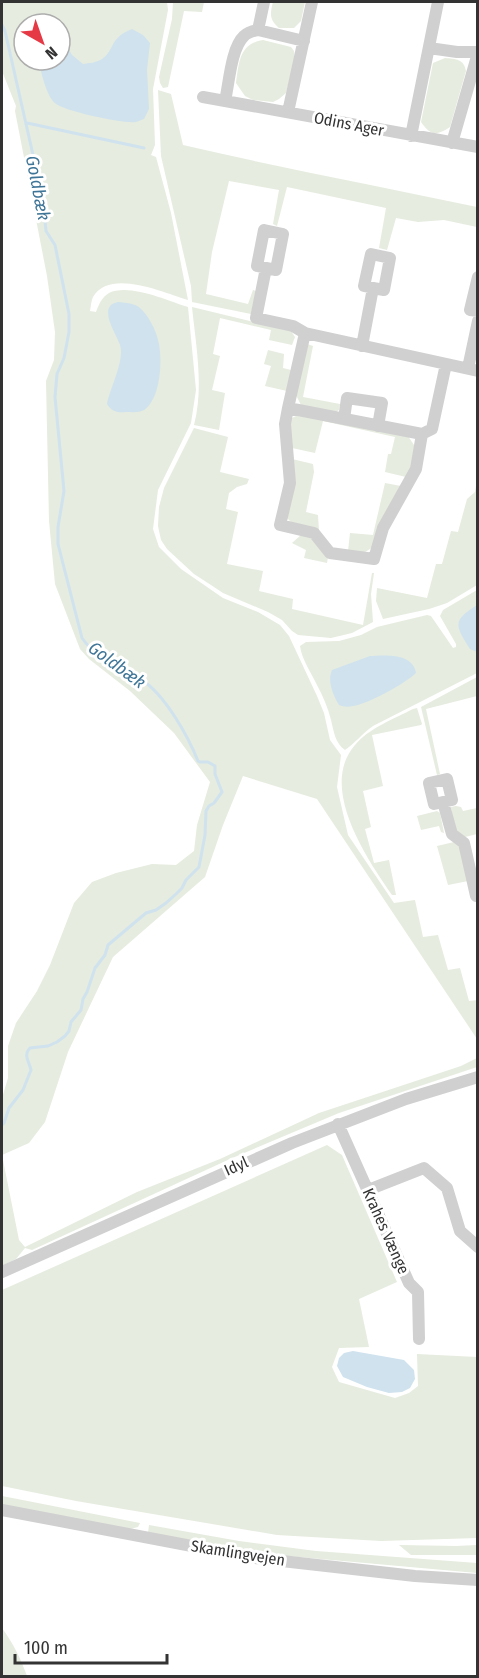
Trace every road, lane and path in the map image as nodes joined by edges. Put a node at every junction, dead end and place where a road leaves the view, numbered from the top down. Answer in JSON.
{"nodes":[{"id":1,"x":264,"y":2,"type":"edge"},
{"id":2,"x":312,"y":2,"type":"edge"},
{"id":3,"x":438,"y":2,"type":"edge"},
{"id":4,"x":258,"y":30,"type":"junction"},
{"id":5,"x":304,"y":40,"type":"junction"},
{"id":6,"x":429,"y":48,"type":"junction"},
{"id":7,"x":477,"y":53,"type":"edge"},
{"id":8,"x":203,"y":97,"type":"dead end"},
{"id":9,"x":225,"y":101,"type":"junction"},
{"id":10,"x":288,"y":112,"type":"junction"},
{"id":11,"x":411,"y":136,"type":"junction"},
{"id":12,"x":452,"y":143,"type":"junction"},
{"id":13,"x":477,"y":147,"type":"edge"},
{"id":14,"x":266,"y":268,"type":"dead end"},
{"id":15,"x":477,"y":277,"type":"edge"},
{"id":16,"x":373,"y":288,"type":"dead end"},
{"id":17,"x":477,"y":311,"type":"edge"},
{"id":18,"x":477,"y":321,"type":"edge"},
{"id":19,"x":305,"y":333,"type":"junction"},
{"id":20,"x":362,"y":346,"type":"junction"},
{"id":21,"x":446,"y":364,"type":"junction"},
{"id":22,"x":473,"y":370,"type":"edge"},
{"id":23,"x":288,"y":408,"type":"junction"},
{"id":24,"x":344,"y":419,"type":"junction"},
{"id":25,"x":378,"y":426,"type":"junction"},
{"id":26,"x":422,"y":434,"type":"junction"},
{"id":27,"x":443,"y":802,"type":"dead end"},
{"id":28,"x":477,"y":899,"type":"edge"},
{"id":29,"x":477,"y":1077,"type":"edge"},
{"id":30,"x":338,"y":1124,"type":"junction"},
{"id":31,"x":368,"y":1190,"type":"junction"},
{"id":32,"x":477,"y":1247,"type":"edge"},
{"id":33,"x":2,"y":1272,"type":"edge"},
{"id":34,"x":419,"y":1339,"type":"dead end"},
{"id":35,"x":2,"y":1510,"type":"edge"},
{"id":36,"x":477,"y":1580,"type":"edge"}],
"edges":[{"from":1,"to":4,"type":"street"},
{"from":2,"to":5,"type":"street"},
{"from":3,"to":6,"type":"street"},
{"from":4,"to":5,"type":"street"},
{"from":4,"to":9,"type":"street"},
{"from":5,"to":10,"type":"street"},
{"from":6,"to":7,"type":"street"},
{"from":6,"to":11,"type":"street"},
{"from":7,"to":12,"type":"street"},
{"from":8,"to":9,"type":"street","name":"Odins Ager"},
{"from":9,"to":10,"type":"street","name":"Odins Ager"},
{"from":10,"to":11,"type":"street","name":"Odins Ager"},
{"from":11,"to":12,"type":"street","name":"Odins Ager"},
{"from":12,"to":13,"type":"street","name":"Odins Ager"},
{"from":14,"to":19,"type":"street"},
{"from":15,"to":17,"type":"street"},
{"from":16,"to":20,"type":"street"},
{"from":18,"to":22,"type":"street"},
{"from":19,"to":20,"type":"street"},
{"from":19,"to":23,"type":"street"},
{"from":20,"to":21,"type":"street"},
{"from":21,"to":22,"type":"street"},
{"from":21,"to":26,"type":"street"},
{"from":23,"to":24,"type":"street"},
{"from":23,"to":26,"type":"street"},
{"from":24,"to":25,"type":"street"},
{"from":24,"to":25,"type":"street"},
{"from":25,"to":26,"type":"street"},
{"from":27,"to":28,"type":"street"},
{"from":29,"to":30,"type":"street","name":"Idyl"},
{"from":30,"to":31,"type":"street","name":"Krahes Vænge"},
{"from":30,"to":33,"type":"street","name":"Idyl"},
{"from":31,"to":32,"type":"street"},
{"from":31,"to":34,"type":"street","name":"Krahes Vænge"},
{"from":35,"to":36,"type":"street","name":"Skamlingvejen"}]}
